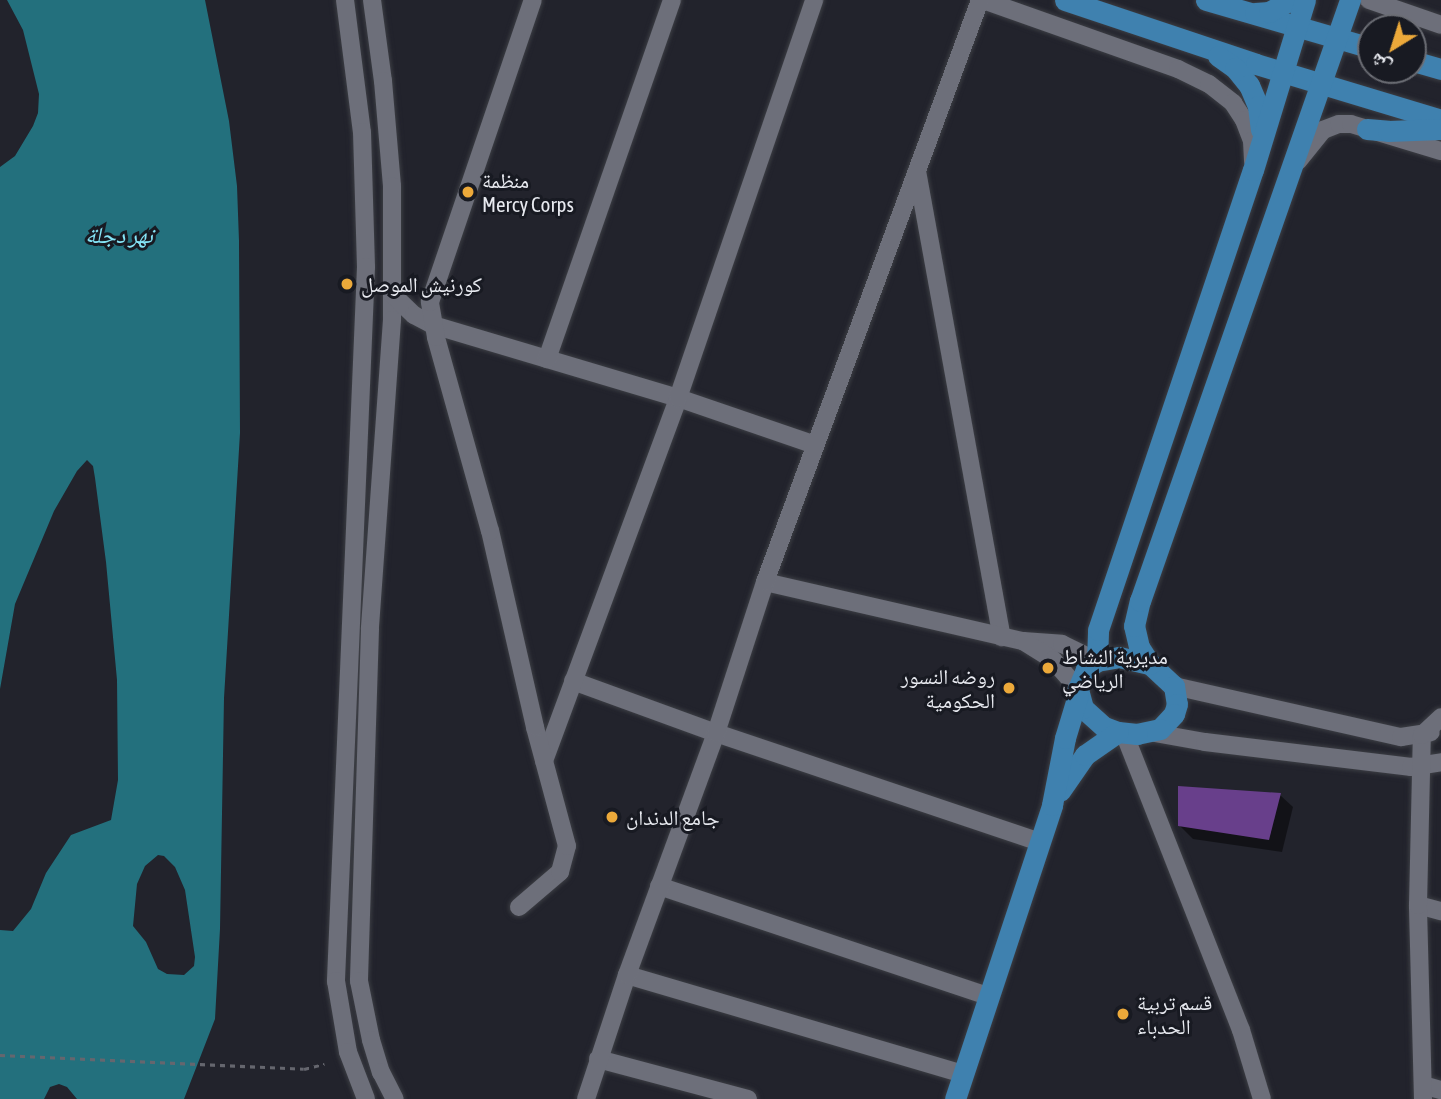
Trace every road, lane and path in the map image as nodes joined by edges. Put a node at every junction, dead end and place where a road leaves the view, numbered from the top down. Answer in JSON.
{"nodes":[{"id":1,"x":345,"y":0,"type":"edge"},
{"id":2,"x":372,"y":0,"type":"edge"},
{"id":3,"x":533,"y":0,"type":"edge"},
{"id":4,"x":672,"y":0,"type":"edge"},
{"id":5,"x":814,"y":0,"type":"edge"},
{"id":6,"x":981,"y":0,"type":"edge"},
{"id":7,"x":1065,"y":0,"type":"edge"},
{"id":8,"x":1206,"y":0,"type":"edge"},
{"id":9,"x":1292,"y":0,"type":"edge"},
{"id":10,"x":1305,"y":0,"type":"edge"},
{"id":11,"x":1353,"y":0,"type":"edge"},
{"id":12,"x":1369,"y":0,"type":"edge"},
{"id":13,"x":1244,"y":11,"type":"junction"},
{"id":14,"x":1297,"y":26,"type":"junction"},
{"id":15,"x":1441,"y":26,"type":"edge"},
{"id":16,"x":1338,"y":38,"type":"junction"},
{"id":17,"x":1194,"y":44,"type":"junction"},
{"id":18,"x":1357,"y":44,"type":"edge"},
{"id":19,"x":1283,"y":73,"type":"junction"},
{"id":20,"x":1322,"y":85,"type":"junction"},
{"id":21,"x":1441,"y":120,"type":"edge"},
{"id":22,"x":1367,"y":129,"type":"junction"},
{"id":23,"x":1441,"y":129,"type":"edge"},
{"id":24,"x":1259,"y":148,"type":"junction"},
{"id":25,"x":1441,"y":151,"type":"edge"},
{"id":26,"x":1294,"y":167,"type":"junction"},
{"id":27,"x":917,"y":171,"type":"junction"},
{"id":28,"x":1251,"y":174,"type":"junction"},
{"id":29,"x":392,"y":294,"type":"junction"},
{"id":30,"x":433,"y":325,"type":"junction"},
{"id":31,"x":389,"y":346,"type":"junction"},
{"id":32,"x":547,"y":359,"type":"junction"},
{"id":33,"x":678,"y":398,"type":"junction"},
{"id":34,"x":815,"y":445,"type":"junction"},
{"id":35,"x":765,"y":582,"type":"junction"},
{"id":36,"x":1002,"y":637,"type":"junction"},
{"id":37,"x":1023,"y":641,"type":"junction"},
{"id":38,"x":1097,"y":661,"type":"junction"},
{"id":39,"x":1150,"y":664,"type":"junction"},
{"id":40,"x":573,"y":681,"type":"junction"},
{"id":41,"x":1174,"y":686,"type":"junction"},
{"id":42,"x":1078,"y":692,"type":"junction"},
{"id":43,"x":1441,"y":717,"type":"edge"},
{"id":44,"x":1441,"y":729,"type":"edge"},
{"id":45,"x":716,"y":733,"type":"junction"},
{"id":46,"x":1121,"y":733,"type":"junction"},
{"id":47,"x":1149,"y":733,"type":"junction"},
{"id":48,"x":1422,"y":735,"type":"junction"},
{"id":49,"x":544,"y":761,"type":"junction"},
{"id":50,"x":1441,"y":762,"type":"edge"},
{"id":51,"x":1421,"y":766,"type":"junction"},
{"id":52,"x":1052,"y":805,"type":"junction"},
{"id":53,"x":1039,"y":842,"type":"junction"},
{"id":54,"x":659,"y":886,"type":"junction"},
{"id":55,"x":1418,"y":905,"type":"junction"},
{"id":56,"x":519,"y":907,"type":"dead end"},
{"id":57,"x":1441,"y":911,"type":"edge"},
{"id":58,"x":627,"y":975,"type":"junction"},
{"id":59,"x":990,"y":997,"type":"junction"},
{"id":60,"x":0,"y":1055,"type":"edge"},
{"id":61,"x":598,"y":1059,"type":"junction"},
{"id":62,"x":324,"y":1064,"type":"dead end"},
{"id":63,"x":963,"y":1074,"type":"junction"},
{"id":64,"x":1441,"y":1090,"type":"edge"},
{"id":65,"x":1423,"y":1092,"type":"edge"},
{"id":66,"x":366,"y":1099,"type":"edge"},
{"id":67,"x":394,"y":1099,"type":"edge"},
{"id":68,"x":586,"y":1099,"type":"edge"},
{"id":69,"x":748,"y":1099,"type":"edge"},
{"id":70,"x":956,"y":1099,"type":"edge"},
{"id":71,"x":1262,"y":1099,"type":"edge"}],
"edges":[{"from":1,"to":66,"type":"street"},
{"from":2,"to":29,"type":"street"},
{"from":3,"to":30,"type":"street"},
{"from":4,"to":32,"type":"street"},
{"from":5,"to":33,"type":"street"},
{"from":6,"to":27,"type":"street"},
{"from":6,"to":28,"type":"street"},
{"from":7,"to":17,"type":"main road"},
{"from":8,"to":13,"type":"main road"},
{"from":9,"to":13,"type":"main road"},
{"from":10,"to":14,"type":"main road"},
{"from":11,"to":16,"type":"main road"},
{"from":12,"to":15,"type":"street"},
{"from":13,"to":14,"type":"main road"},
{"from":14,"to":16,"type":"main road"},
{"from":14,"to":19,"type":"main road"},
{"from":16,"to":18,"type":"main road"},
{"from":16,"to":20,"type":"main road"},
{"from":17,"to":19,"type":"main road"},
{"from":17,"to":24,"type":"main road"},
{"from":19,"to":20,"type":"main road"},
{"from":19,"to":24,"type":"main road"},
{"from":20,"to":21,"type":"main road"},
{"from":20,"to":26,"type":"main road"},
{"from":22,"to":23,"type":"main road"},
{"from":22,"to":25,"type":"street"},
{"from":22,"to":26,"type":"street"},
{"from":24,"to":28,"type":"main road"},
{"from":26,"to":39,"type":"main road"},
{"from":27,"to":34,"type":"street"},
{"from":27,"to":36,"type":"street"},
{"from":28,"to":38,"type":"main road"},
{"from":29,"to":30,"type":"street"},
{"from":29,"to":31,"type":"street"},
{"from":30,"to":31,"type":"street"},
{"from":30,"to":32,"type":"street"},
{"from":30,"to":49,"type":"street"},
{"from":31,"to":67,"type":"street"},
{"from":32,"to":33,"type":"street"},
{"from":33,"to":34,"type":"street"},
{"from":33,"to":40,"type":"street"},
{"from":34,"to":35,"type":"street"},
{"from":35,"to":36,"type":"street"},
{"from":35,"to":45,"type":"street"},
{"from":36,"to":37,"type":"street"},
{"from":37,"to":38,"type":"street"},
{"from":37,"to":42,"type":"street"},
{"from":38,"to":39,"type":"main road"},
{"from":38,"to":42,"type":"main road"},
{"from":39,"to":41,"type":"main road"},
{"from":40,"to":45,"type":"street"},
{"from":40,"to":49,"type":"street"},
{"from":41,"to":47,"type":"main road"},
{"from":41,"to":48,"type":"street"},
{"from":42,"to":46,"type":"main road"},
{"from":42,"to":52,"type":"main road"},
{"from":43,"to":48,"type":"street"},
{"from":44,"to":48,"type":"street"},
{"from":45,"to":53,"type":"street"},
{"from":45,"to":54,"type":"street"},
{"from":46,"to":47,"type":"main road"},
{"from":46,"to":52,"type":"main road"},
{"from":46,"to":71,"type":"street"},
{"from":47,"to":51,"type":"street"},
{"from":48,"to":51,"type":"street"},
{"from":49,"to":56,"type":"street"},
{"from":50,"to":51,"type":"street"},
{"from":51,"to":55,"type":"street"},
{"from":52,"to":53,"type":"main road"},
{"from":53,"to":59,"type":"main road"},
{"from":54,"to":58,"type":"street"},
{"from":54,"to":59,"type":"street"},
{"from":55,"to":57,"type":"street"},
{"from":55,"to":65,"type":"street"},
{"from":58,"to":61,"type":"street"},
{"from":58,"to":63,"type":"street"},
{"from":59,"to":63,"type":"main road"},
{"from":60,"to":62,"type":"path"},
{"from":61,"to":68,"type":"street"},
{"from":61,"to":69,"type":"street"},
{"from":63,"to":70,"type":"main road"},
{"from":64,"to":65,"type":"street"}]}
